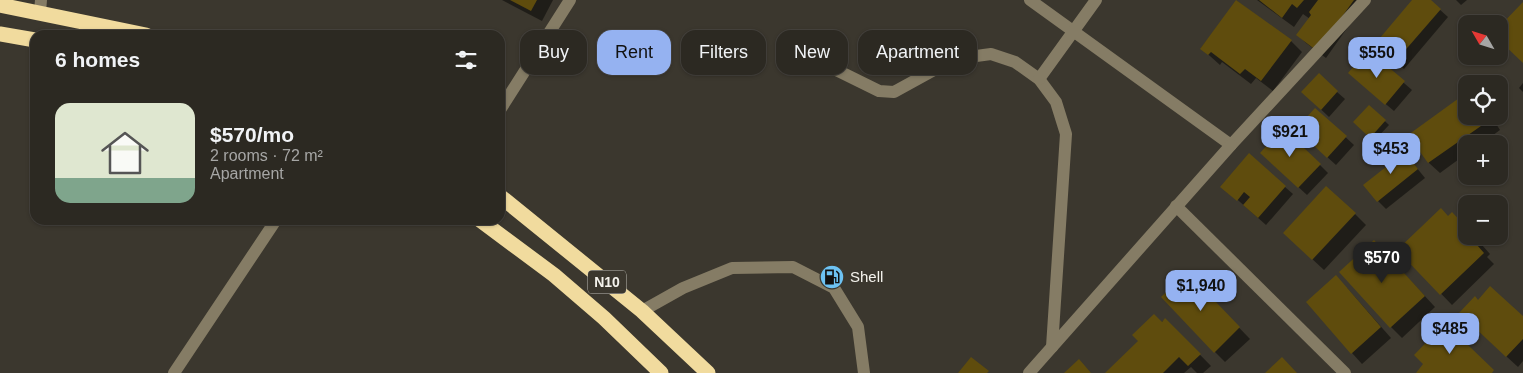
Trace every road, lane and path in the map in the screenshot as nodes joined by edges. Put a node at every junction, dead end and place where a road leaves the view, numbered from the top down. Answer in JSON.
{"nodes":[{"id":1,"x":570,"y":0,"type":"edge"},
{"id":2,"x":1030,"y":0,"type":"edge"},
{"id":3,"x":1096,"y":0,"type":"edge"},
{"id":4,"x":1365,"y":0,"type":"edge"},
{"id":5,"x":0,"y":5,"type":"edge"},
{"id":6,"x":40,"y":6,"type":"edge"},
{"id":7,"x":128,"y":30,"type":"edge"},
{"id":8,"x":1074,"y":32,"type":"junction"},
{"id":9,"x":0,"y":34,"type":"edge"},
{"id":10,"x":30,"y":39,"type":"edge"},
{"id":11,"x":847,"y":75,"type":"edge"},
{"id":12,"x":1039,"y":79,"type":"junction"},
{"id":13,"x":505,"y":91,"type":"edge"},
{"id":14,"x":1231,"y":145,"type":"junction"},
{"id":15,"x":505,"y":200,"type":"edge"},
{"id":16,"x":1176,"y":206,"type":"junction"},
{"id":17,"x":273,"y":225,"type":"edge"},
{"id":18,"x":487,"y":225,"type":"edge"},
{"id":19,"x":642,"y":311,"type":"junction"},
{"id":20,"x":1052,"y":347,"type":"junction"},
{"id":21,"x":174,"y":373,"type":"edge"},
{"id":22,"x":661,"y":373,"type":"edge"},
{"id":23,"x":708,"y":373,"type":"edge"},
{"id":24,"x":864,"y":373,"type":"edge"},
{"id":25,"x":1029,"y":373,"type":"edge"},
{"id":26,"x":1345,"y":373,"type":"edge"}],
"edges":[{"from":1,"to":13,"type":"street"},
{"from":2,"to":8,"type":"street"},
{"from":3,"to":8,"type":"street"},
{"from":4,"to":14,"type":"street"},
{"from":5,"to":6,"type":"highway"},
{"from":6,"to":7,"type":"highway"},
{"from":8,"to":12,"type":"street"},
{"from":8,"to":14,"type":"street"},
{"from":9,"to":10,"type":"highway"},
{"from":11,"to":12,"type":"street"},
{"from":12,"to":20,"type":"street"},
{"from":14,"to":16,"type":"street"},
{"from":15,"to":19,"type":"highway","number":"N10"},
{"from":16,"to":20,"type":"street"},
{"from":16,"to":26,"type":"street"},
{"from":17,"to":21,"type":"street"},
{"from":18,"to":22,"type":"highway","number":"N10"},
{"from":19,"to":23,"type":"highway","number":"N10"},
{"from":19,"to":24,"type":"street"},
{"from":20,"to":25,"type":"street"}]}
